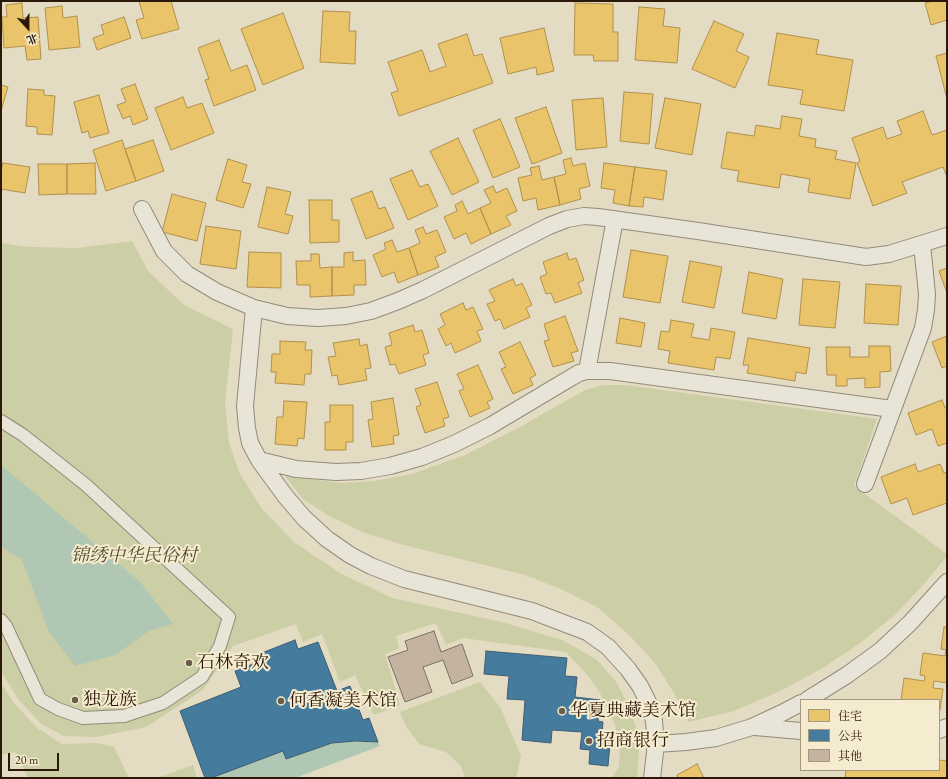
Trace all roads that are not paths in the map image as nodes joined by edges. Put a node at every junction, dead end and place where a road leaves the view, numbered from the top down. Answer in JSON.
{"nodes":[{"id":1,"x":142,"y":209,"type":"dead end"},
{"id":2,"x":615,"y":219,"type":"junction"},
{"id":3,"x":947,"y":236,"type":"edge"},
{"id":4,"x":922,"y":244,"type":"junction"},
{"id":5,"x":254,"y":308,"type":"junction"},
{"id":6,"x":587,"y":371,"type":"junction"},
{"id":7,"x":892,"y":409,"type":"junction"},
{"id":8,"x":1,"y":421,"type":"edge"},
{"id":9,"x":259,"y":460,"type":"junction"},
{"id":10,"x":865,"y":484,"type":"dead end"},
{"id":11,"x":947,"y":582,"type":"edge"},
{"id":12,"x":1,"y":620,"type":"edge"},
{"id":13,"x":809,"y":699,"type":"edge"},
{"id":14,"x":800,"y":704,"type":"edge"},
{"id":15,"x":752,"y":727,"type":"junction"},
{"id":16,"x":800,"y":731,"type":"edge"},
{"id":17,"x":656,"y":744,"type":"junction"},
{"id":18,"x":652,"y":778,"type":"edge"}],
"edges":[{"from":1,"to":5,"type":"street"},
{"from":2,"to":4,"type":"street"},
{"from":2,"to":5,"type":"street"},
{"from":2,"to":6,"type":"street"},
{"from":3,"to":4,"type":"street"},
{"from":4,"to":7,"type":"street"},
{"from":5,"to":9,"type":"street"},
{"from":6,"to":7,"type":"street"},
{"from":6,"to":9,"type":"street"},
{"from":7,"to":10,"type":"street"},
{"from":8,"to":12,"type":"street"},
{"from":9,"to":17,"type":"street"},
{"from":11,"to":13,"type":"street"},
{"from":14,"to":15,"type":"street"},
{"from":15,"to":16,"type":"street"},
{"from":15,"to":17,"type":"street"},
{"from":17,"to":18,"type":"street"}]}
